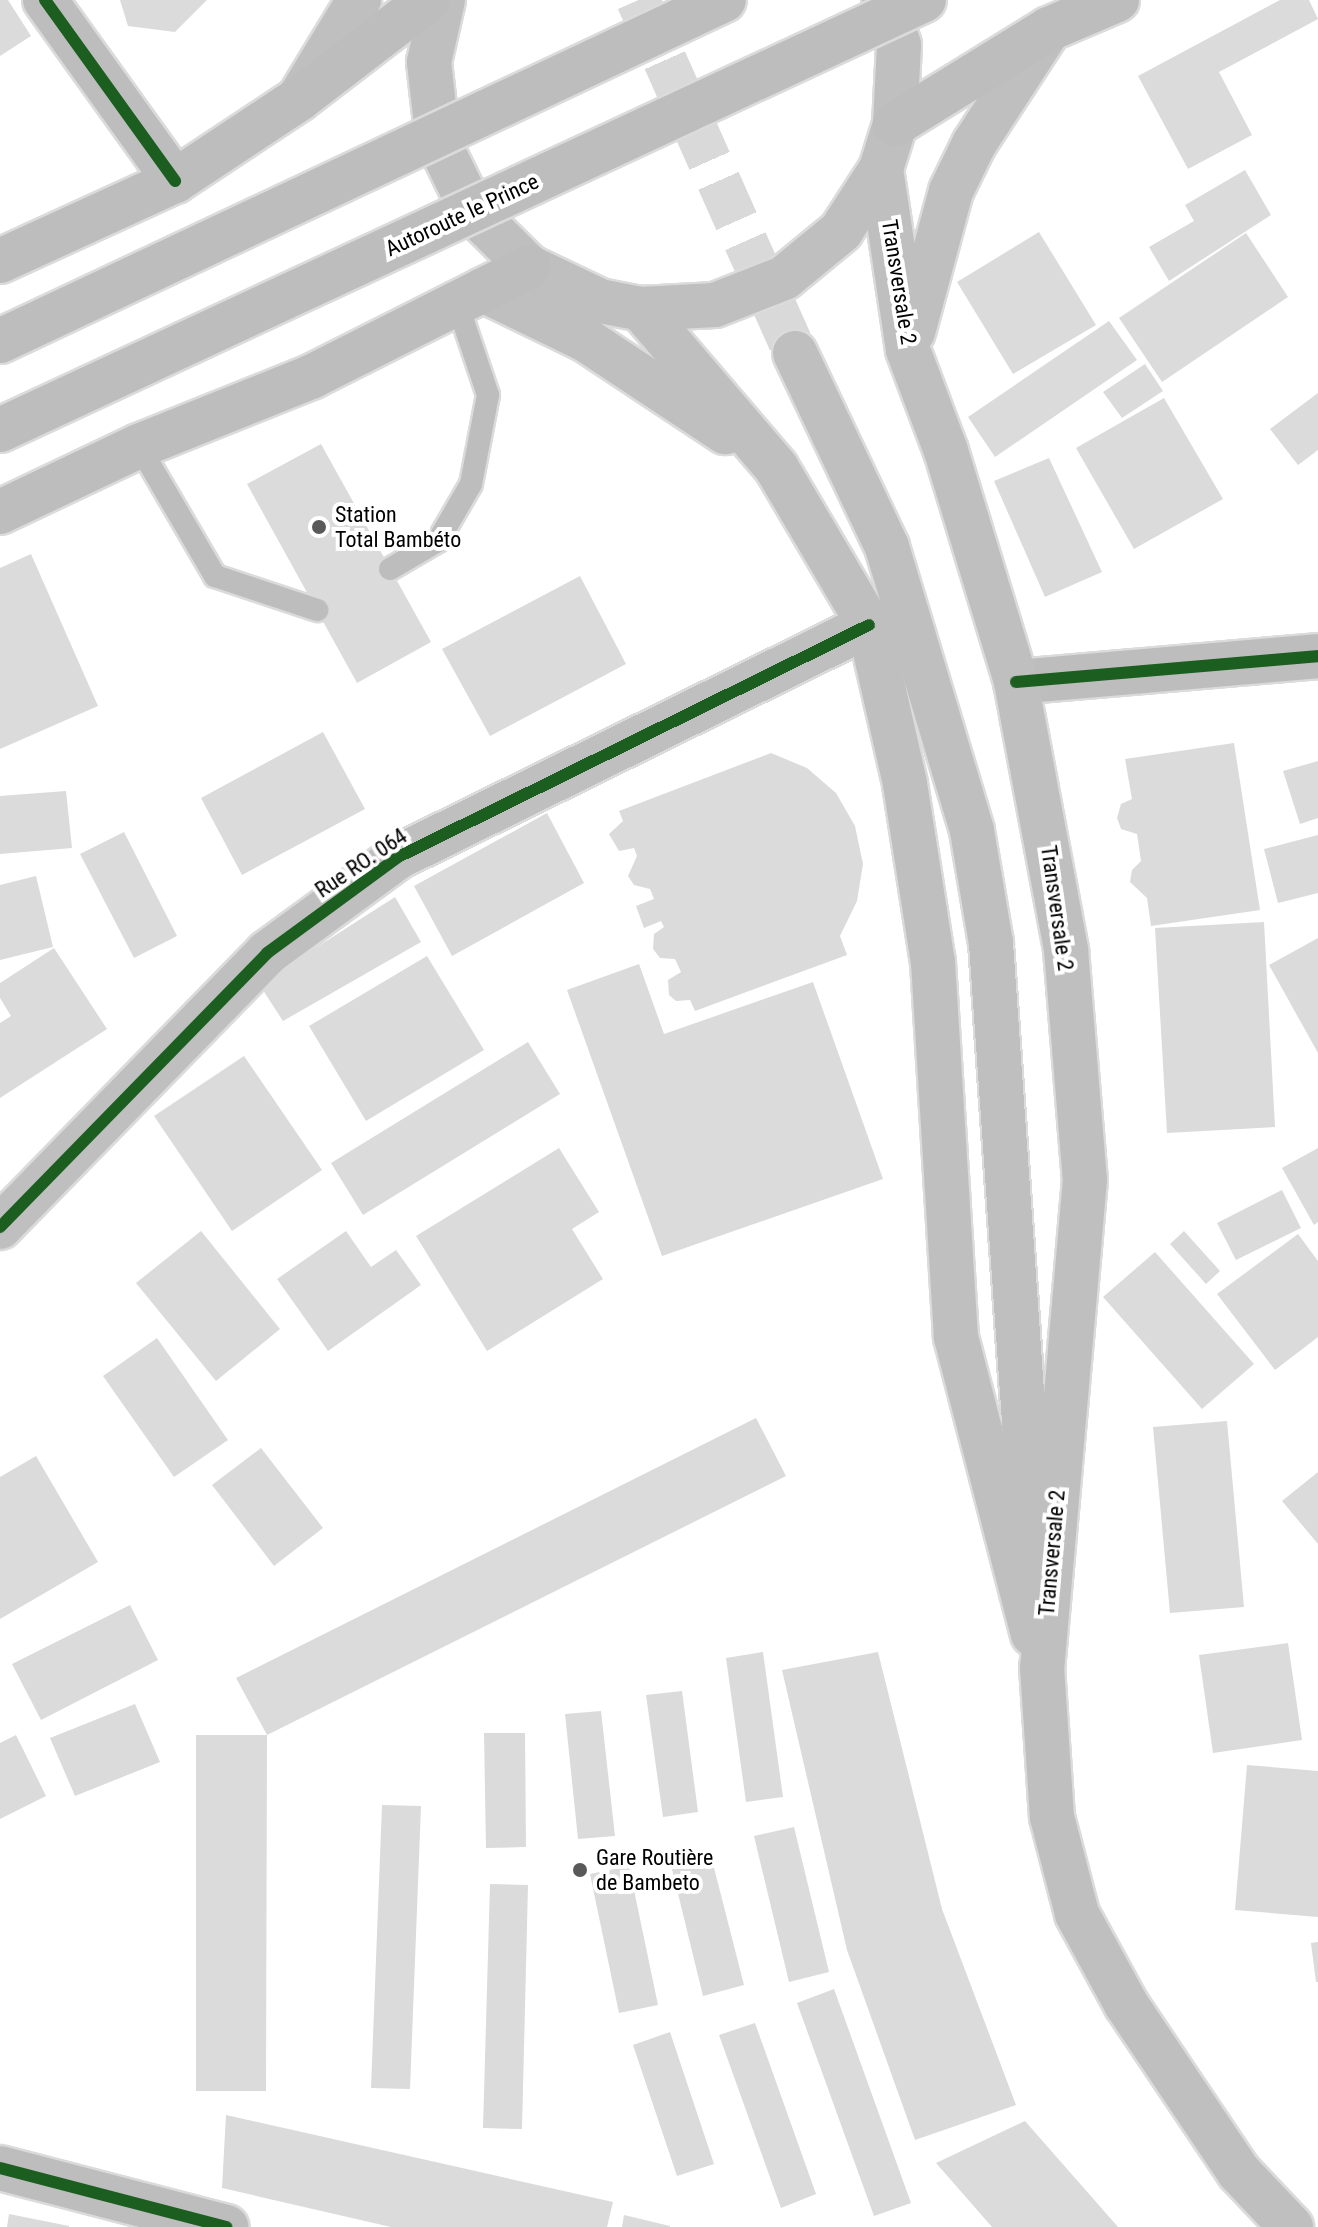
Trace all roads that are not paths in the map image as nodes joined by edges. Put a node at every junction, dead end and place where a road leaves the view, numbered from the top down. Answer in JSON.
{"nodes":[{"id":1,"x":45,"y":0,"type":"edge"},
{"id":2,"x":359,"y":0,"type":"edge"},
{"id":3,"x":428,"y":0,"type":"edge"},
{"id":4,"x":443,"y":0,"type":"edge"},
{"id":5,"x":724,"y":0,"type":"edge"},
{"id":6,"x":884,"y":0,"type":"edge"},
{"id":7,"x":924,"y":0,"type":"edge"},
{"id":8,"x":1117,"y":0,"type":"edge"},
{"id":9,"x":1049,"y":29,"type":"junction"},
{"id":10,"x":299,"y":99,"type":"junction"},
{"id":11,"x":895,"y":124,"type":"junction"},
{"id":12,"x":881,"y":169,"type":"junction"},
{"id":13,"x":175,"y":181,"type":"junction"},
{"id":14,"x":0,"y":261,"type":"edge"},
{"id":15,"x":529,"y":267,"type":"junction"},
{"id":16,"x":470,"y":296,"type":"junction"},
{"id":17,"x":641,"y":309,"type":"junction"},
{"id":18,"x":0,"y":341,"type":"edge"},
{"id":19,"x":908,"y":350,"type":"junction"},
{"id":20,"x":795,"y":353,"type":"tunnel mouth"},
{"id":21,"x":0,"y":430,"type":"edge"},
{"id":22,"x":139,"y":446,"type":"junction"},
{"id":23,"x":776,"y":467,"type":"junction"},
{"id":24,"x":0,"y":512,"type":"edge"},
{"id":25,"x":390,"y":569,"type":"dead end"},
{"id":26,"x":317,"y":610,"type":"dead end"},
{"id":27,"x":869,"y":625,"type":"junction"},
{"id":28,"x":1318,"y":656,"type":"edge"},
{"id":29,"x":1016,"y":682,"type":"junction"},
{"id":30,"x":0,"y":1227,"type":"edge"},
{"id":31,"x":1042,"y":1667,"type":"junction"},
{"id":32,"x":0,"y":2168,"type":"edge"},
{"id":33,"x":226,"y":2227,"type":"edge"},
{"id":34,"x":1291,"y":2227,"type":"edge"}],
"edges":[{"from":1,"to":13,"type":"main road"},
{"from":2,"to":10,"type":"main road"},
{"from":3,"to":10,"type":"main road"},
{"from":4,"to":15,"type":"main road"},
{"from":5,"to":18,"type":"main road","bridge":true},
{"from":6,"to":11,"type":"main road"},
{"from":7,"to":21,"type":"main road","name":"Autoroute le Prince","bridge":true},
{"from":8,"to":9,"type":"main road"},
{"from":9,"to":11,"type":"main road"},
{"from":9,"to":19,"type":"main road"},
{"from":10,"to":13,"type":"main road"},
{"from":11,"to":12,"type":"main road"},
{"from":12,"to":17,"type":"main road"},
{"from":12,"to":19,"type":"main road","name":"Transversale 2"},
{"from":13,"to":14,"type":"main road"},
{"from":15,"to":16,"type":"main road"},
{"from":15,"to":17,"type":"main road"},
{"from":16,"to":22,"type":"main road"},
{"from":16,"to":23,"type":"main road"},
{"from":16,"to":25,"type":"lane"},
{"from":17,"to":23,"type":"main road","name":"Transversale 2"},
{"from":19,"to":29,"type":"main road","name":"Transversale 2"},
{"from":20,"to":31,"type":"main road"},
{"from":22,"to":24,"type":"main road"},
{"from":22,"to":26,"type":"lane"},
{"from":23,"to":27,"type":"main road","name":"Transversale 2"},
{"from":27,"to":30,"type":"main road","name":"Rue RO. 064"},
{"from":27,"to":31,"type":"main road","name":"Transversale 2"},
{"from":28,"to":29,"type":"main road"},
{"from":29,"to":31,"type":"main road","name":"Transversale 2"},
{"from":31,"to":34,"type":"main road","name":"Transversale 2"},
{"from":32,"to":33,"type":"main road"}]}
